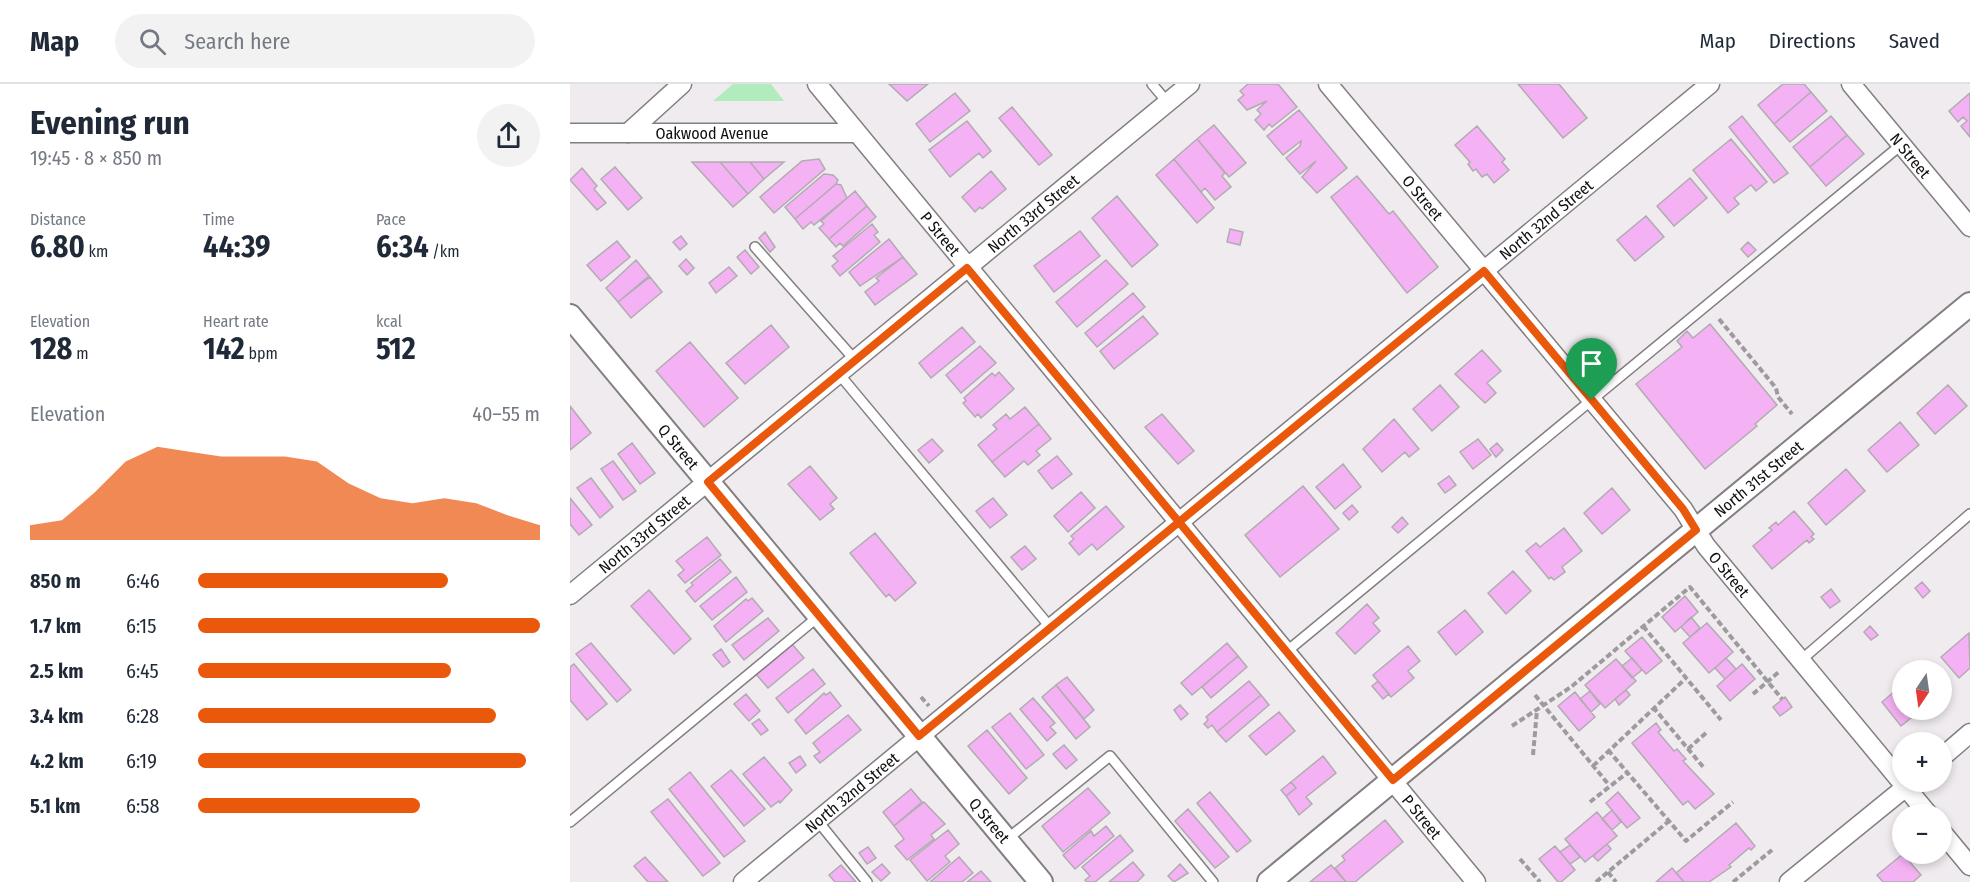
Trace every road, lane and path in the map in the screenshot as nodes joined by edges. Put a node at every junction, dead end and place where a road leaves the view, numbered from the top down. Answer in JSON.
{"nodes":[{"id":1,"x":682,"y":84,"type":"edge"},
{"id":2,"x":817,"y":84,"type":"edge"},
{"id":3,"x":1152,"y":84,"type":"edge"},
{"id":4,"x":1191,"y":84,"type":"edge"},
{"id":5,"x":1328,"y":84,"type":"edge"},
{"id":6,"x":1710,"y":84,"type":"edge"},
{"id":7,"x":1851,"y":84,"type":"edge"},
{"id":8,"x":1168,"y":103,"type":"junction"},
{"id":9,"x":570,"y":133,"type":"edge"},
{"id":10,"x":628,"y":133,"type":"junction"},
{"id":11,"x":855,"y":133,"type":"junction"},
{"id":12,"x":1901,"y":145,"type":"junction"},
{"id":13,"x":1970,"y":227,"type":"edge"},
{"id":14,"x":755,"y":247,"type":"dead end"},
{"id":15,"x":967,"y":268,"type":"junction"},
{"id":16,"x":1484,"y":271,"type":"junction"},
{"id":17,"x":1970,"y":304,"type":"edge"},
{"id":18,"x":570,"y":316,"type":"edge"},
{"id":19,"x":1719,"y":319,"type":"dead end"},
{"id":20,"x":855,"y":360,"type":"junction"},
{"id":21,"x":839,"y":374,"type":"junction"},
{"id":22,"x":1592,"y":400,"type":"junction"},
{"id":23,"x":1792,"y":414,"type":"dead end"},
{"id":24,"x":708,"y":482,"type":"junction"},
{"id":25,"x":1970,"y":514,"type":"edge"},
{"id":26,"x":1179,"y":522,"type":"junction"},
{"id":27,"x":1696,"y":530,"type":"junction"},
{"id":28,"x":571,"y":593,"type":"edge"},
{"id":29,"x":819,"y":616,"type":"junction"},
{"id":30,"x":1643,"y":626,"type":"junction"},
{"id":31,"x":1051,"y":628,"type":"junction"},
{"id":32,"x":1286,"y":652,"type":"junction"},
{"id":33,"x":1800,"y":661,"type":"junction"},
{"id":34,"x":1780,"y":671,"type":"dead end"},
{"id":35,"x":1686,"y":678,"type":"junction"},
{"id":36,"x":1767,"y":682,"type":"junction"},
{"id":37,"x":1753,"y":694,"type":"dead end"},
{"id":38,"x":1535,"y":695,"type":"dead end"},
{"id":39,"x":1782,"y":699,"type":"dead end"},
{"id":40,"x":1543,"y":706,"type":"junction"},
{"id":41,"x":1653,"y":707,"type":"junction"},
{"id":42,"x":1537,"y":709,"type":"junction"},
{"id":43,"x":1721,"y":720,"type":"dead end"},
{"id":44,"x":1512,"y":726,"type":"dead end"},
{"id":45,"x":1706,"y":733,"type":"dead end"},
{"id":46,"x":1970,"y":734,"type":"edge"},
{"id":47,"x":919,"y":736,"type":"junction"},
{"id":48,"x":1688,"y":748,"type":"junction"},
{"id":49,"x":1952,"y":749,"type":"edge"},
{"id":50,"x":1608,"y":750,"type":"junction"},
{"id":51,"x":1533,"y":755,"type":"dead end"},
{"id":52,"x":1892,"y":765,"type":"edge"},
{"id":53,"x":1593,"y":766,"type":"junction"},
{"id":54,"x":1704,"y":768,"type":"dead end"},
{"id":55,"x":1627,"y":773,"type":"junction"},
{"id":56,"x":1393,"y":780,"type":"junction"},
{"id":57,"x":1609,"y":785,"type":"junction"},
{"id":58,"x":1899,"y":792,"type":"edge"},
{"id":59,"x":1590,"y":801,"type":"dead end"},
{"id":60,"x":1733,"y":802,"type":"dead end"},
{"id":61,"x":817,"y":820,"type":"junction"},
{"id":62,"x":1669,"y":821,"type":"junction"},
{"id":63,"x":570,"y":822,"type":"edge"},
{"id":64,"x":1006,"y":840,"type":"junction"},
{"id":65,"x":1952,"y":844,"type":"edge"},
{"id":66,"x":1772,"y":850,"type":"dead end"},
{"id":67,"x":1520,"y":859,"type":"dead end"},
{"id":68,"x":1970,"y":866,"type":"edge"},
{"id":69,"x":1608,"y":872,"type":"junction"},
{"id":70,"x":743,"y":882,"type":"edge"},
{"id":71,"x":867,"y":882,"type":"edge"},
{"id":72,"x":1041,"y":882,"type":"edge"},
{"id":73,"x":1213,"y":882,"type":"edge"},
{"id":74,"x":1269,"y":882,"type":"edge"},
{"id":75,"x":1476,"y":882,"type":"edge"},
{"id":76,"x":1540,"y":882,"type":"edge"},
{"id":77,"x":1596,"y":882,"type":"edge"},
{"id":78,"x":1616,"y":882,"type":"edge"},
{"id":79,"x":1733,"y":882,"type":"edge"},
{"id":80,"x":1789,"y":882,"type":"edge"}],
"edges":[{"from":1,"to":10,"type":"street"},
{"from":2,"to":11,"type":"street","name":"P Street"},
{"from":3,"to":8,"type":"lane"},
{"from":4,"to":8,"type":"street","name":"North 33rd Street"},
{"from":5,"to":16,"type":"street","name":"O Street"},
{"from":6,"to":16,"type":"street","name":"North 32nd Street"},
{"from":7,"to":12,"type":"street","name":"N Street"},
{"from":8,"to":15,"type":"street","name":"North 33rd Street"},
{"from":9,"to":10,"type":"street","name":"Oakwood Avenue"},
{"from":10,"to":11,"type":"street","name":"Oakwood Avenue"},
{"from":11,"to":15,"type":"street","name":"P Street"},
{"from":12,"to":13,"type":"street","name":"N Street"},
{"from":12,"to":22,"type":"lane"},
{"from":14,"to":20,"type":"lane"},
{"from":15,"to":20,"type":"street","name":"North 33rd Street"},
{"from":15,"to":26,"type":"street","name":"P Street"},
{"from":16,"to":22,"type":"street","name":"O Street"},
{"from":16,"to":26,"type":"street","name":"North 32nd Street"},
{"from":17,"to":27,"type":"street","name":"North 31st Street"},
{"from":18,"to":24,"type":"street","name":"Q Street"},
{"from":19,"to":23,"type":"path"},
{"from":20,"to":21,"type":"street","name":"North 33rd Street"},
{"from":21,"to":24,"type":"street","name":"North 33rd Street"},
{"from":21,"to":31,"type":"lane"},
{"from":22,"to":27,"type":"street","name":"O Street"},
{"from":22,"to":32,"type":"lane"},
{"from":24,"to":28,"type":"street","name":"North 33rd Street"},
{"from":24,"to":29,"type":"street","name":"Q Street"},
{"from":25,"to":33,"type":"lane"},
{"from":26,"to":31,"type":"street","name":"North 32nd Street"},
{"from":26,"to":32,"type":"street","name":"P Street"},
{"from":27,"to":33,"type":"street","name":"O Street"},
{"from":27,"to":56,"type":"street","name":"North 31st Street"},
{"from":29,"to":47,"type":"street","name":"Q Street"},
{"from":29,"to":63,"type":"lane"},
{"from":30,"to":35,"type":"path"},
{"from":30,"to":36,"type":"path"},
{"from":30,"to":40,"type":"path"},
{"from":31,"to":47,"type":"street","name":"North 32nd Street"},
{"from":32,"to":56,"type":"street","name":"P Street"},
{"from":33,"to":52,"type":"street","name":"O Street"},
{"from":34,"to":36,"type":"path"},
{"from":35,"to":41,"type":"path"},
{"from":35,"to":43,"type":"path"},
{"from":36,"to":37,"type":"path"},
{"from":36,"to":39,"type":"path"},
{"from":38,"to":40,"type":"path"},
{"from":40,"to":42,"type":"path"},
{"from":40,"to":53,"type":"path"},
{"from":41,"to":48,"type":"path"},
{"from":41,"to":50,"type":"path"},
{"from":42,"to":44,"type":"path"},
{"from":42,"to":51,"type":"path"},
{"from":45,"to":48,"type":"path"},
{"from":46,"to":49,"type":"street"},
{"from":47,"to":61,"type":"street","name":"North 32nd Street"},
{"from":47,"to":64,"type":"street","name":"Q Street"},
{"from":48,"to":54,"type":"path"},
{"from":50,"to":53,"type":"path"},
{"from":50,"to":55,"type":"path"},
{"from":53,"to":57,"type":"path"},
{"from":55,"to":57,"type":"path"},
{"from":55,"to":62,"type":"path"},
{"from":56,"to":74,"type":"street","name":"North 31st Street"},
{"from":56,"to":75,"type":"street","name":"P Street"},
{"from":57,"to":59,"type":"path"},
{"from":58,"to":80,"type":"street"},
{"from":60,"to":62,"type":"path"},
{"from":61,"to":70,"type":"street","name":"North 32nd Street"},
{"from":61,"to":71,"type":"lane"},
{"from":62,"to":69,"type":"path"},
{"from":64,"to":72,"type":"street","name":"Q Street"},
{"from":64,"to":73,"type":"lane"},
{"from":65,"to":68,"type":"street"},
{"from":66,"to":79,"type":"path"},
{"from":67,"to":76,"type":"path"},
{"from":69,"to":77,"type":"path"},
{"from":69,"to":78,"type":"path"}]}
